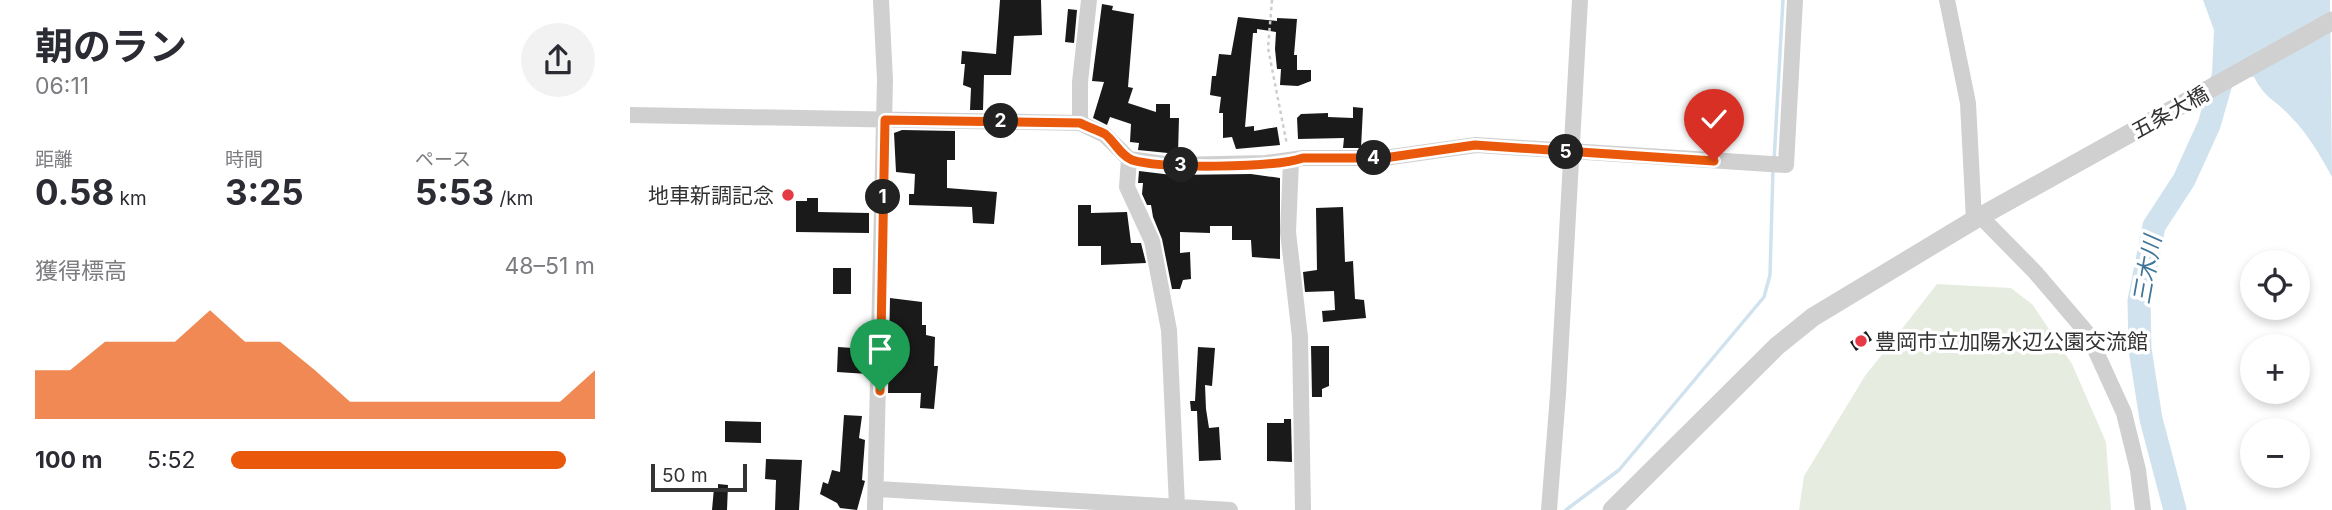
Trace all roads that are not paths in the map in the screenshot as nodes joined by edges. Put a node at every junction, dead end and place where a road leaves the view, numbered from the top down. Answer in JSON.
{"nodes":[{"id":1,"x":881,"y":0,"type":"edge"},
{"id":2,"x":1088,"y":0,"type":"edge"},
{"id":3,"x":1580,"y":0,"type":"edge"},
{"id":4,"x":1795,"y":0,"type":"edge"},
{"id":5,"x":1947,"y":0,"type":"edge"},
{"id":6,"x":2332,"y":21,"type":"edge"},
{"id":7,"x":630,"y":115,"type":"edge"},
{"id":8,"x":885,"y":120,"type":"junction"},
{"id":9,"x":1080,"y":123,"type":"junction"},
{"id":10,"x":1570,"y":152,"type":"junction"},
{"id":11,"x":1129,"y":159,"type":"junction"},
{"id":12,"x":1291,"y":162,"type":"junction"},
{"id":13,"x":1978,"y":219,"type":"junction"},
{"id":14,"x":877,"y":489,"type":"junction"},
{"id":15,"x":1177,"y":506,"type":"junction"},
{"id":16,"x":1110,"y":507,"type":"edge"},
{"id":17,"x":875,"y":510,"type":"edge"},
{"id":18,"x":1230,"y":510,"type":"edge"},
{"id":19,"x":1303,"y":510,"type":"edge"},
{"id":20,"x":1549,"y":510,"type":"edge"},
{"id":21,"x":1612,"y":510,"type":"edge"},
{"id":22,"x":2143,"y":510,"type":"edge"}],
"edges":[{"from":1,"to":8,"type":"street"},
{"from":2,"to":9,"type":"street"},
{"from":3,"to":10,"type":"street"},
{"from":4,"to":10,"type":"street"},
{"from":5,"to":13,"type":"street"},
{"from":6,"to":13,"type":"street","name":"五条大橋"},
{"from":7,"to":8,"type":"street"},
{"from":8,"to":9,"type":"street"},
{"from":8,"to":14,"type":"street"},
{"from":9,"to":11,"type":"street"},
{"from":10,"to":12,"type":"street"},
{"from":10,"to":20,"type":"street"},
{"from":11,"to":12,"type":"street"},
{"from":11,"to":15,"type":"street"},
{"from":12,"to":19,"type":"street"},
{"from":13,"to":21,"type":"street","name":"五条大橋"},
{"from":13,"to":22,"type":"street"},
{"from":14,"to":16,"type":"street"},
{"from":14,"to":17,"type":"street"},
{"from":15,"to":16,"type":"street"},
{"from":15,"to":18,"type":"street"}]}
